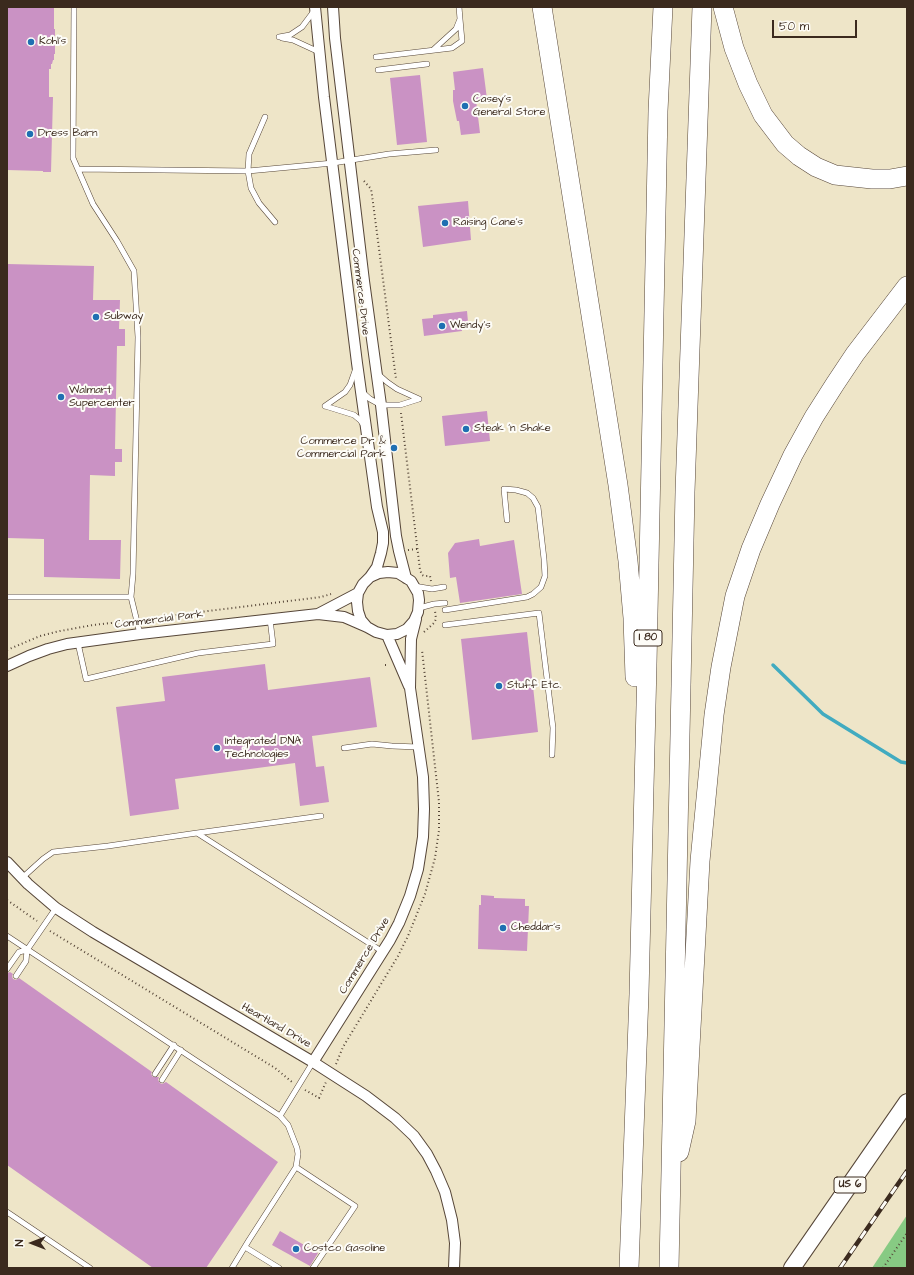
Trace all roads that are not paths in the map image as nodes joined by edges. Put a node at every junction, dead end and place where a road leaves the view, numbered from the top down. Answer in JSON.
{"nodes":[{"id":1,"x":74,"y":7,"type":"edge"},
{"id":2,"x":333,"y":7,"type":"edge"},
{"id":3,"x":459,"y":7,"type":"edge"},
{"id":4,"x":542,"y":7,"type":"edge"},
{"id":5,"x":657,"y":7,"type":"edge"},
{"id":6,"x":663,"y":7,"type":"edge"},
{"id":7,"x":702,"y":7,"type":"edge"},
{"id":8,"x":723,"y":7,"type":"edge"},
{"id":9,"x":315,"y":9,"type":"edge"},
{"id":10,"x":460,"y":18,"type":"junction"},
{"id":11,"x":433,"y":50,"type":"junction"},
{"id":12,"x":320,"y":52,"type":"junction"},
{"id":13,"x":376,"y":57,"type":"dead end"},
{"id":14,"x":427,"y":64,"type":"dead end"},
{"id":15,"x":378,"y":70,"type":"dead end"},
{"id":16,"x":658,"y":110,"type":"junction"},
{"id":17,"x":264,"y":117,"type":"dead end"},
{"id":18,"x":436,"y":150,"type":"dead end"},
{"id":19,"x":350,"y":160,"type":"junction"},
{"id":20,"x":333,"y":163,"type":"junction"},
{"id":21,"x":78,"y":169,"type":"junction"},
{"id":22,"x":248,"y":171,"type":"junction"},
{"id":23,"x":907,"y":176,"type":"edge"},
{"id":24,"x":275,"y":222,"type":"dead end"},
{"id":25,"x":907,"y":286,"type":"edge"},
{"id":26,"x":357,"y":363,"type":"junction"},
{"id":27,"x":376,"y":372,"type":"junction"},
{"id":28,"x":361,"y":391,"type":"junction"},
{"id":29,"x":381,"y":405,"type":"junction"},
{"id":30,"x":366,"y":428,"type":"junction"},
{"id":31,"x":507,"y":520,"type":"dead end"},
{"id":32,"x":370,"y":577,"type":"junction"},
{"id":33,"x":406,"y":578,"type":"junction"},
{"id":34,"x":414,"y":586,"type":"junction"},
{"id":35,"x":444,"y":587,"type":"dead end"},
{"id":36,"x":358,"y":593,"type":"junction"},
{"id":37,"x":7,"y":597,"type":"edge"},
{"id":38,"x":130,"y":597,"type":"junction"},
{"id":39,"x":445,"y":603,"type":"dead end"},
{"id":40,"x":419,"y":610,"type":"junction"},
{"id":41,"x":445,"y":610,"type":"dead end"},
{"id":42,"x":318,"y":614,"type":"junction"},
{"id":43,"x":270,"y":619,"type":"junction"},
{"id":44,"x":445,"y":625,"type":"dead end"},
{"id":45,"x":367,"y":627,"type":"junction"},
{"id":46,"x":140,"y":634,"type":"junction"},
{"id":47,"x":386,"y":635,"type":"junction"},
{"id":48,"x":78,"y":643,"type":"junction"},
{"id":49,"x":7,"y":666,"type":"edge"},
{"id":50,"x":410,"y":688,"type":"junction"},
{"id":51,"x":418,"y":747,"type":"junction"},
{"id":52,"x":344,"y":748,"type":"dead end"},
{"id":53,"x":552,"y":755,"type":"dead end"},
{"id":54,"x":321,"y":816,"type":"dead end"},
{"id":55,"x":197,"y":833,"type":"junction"},
{"id":56,"x":642,"y":846,"type":"junction"},
{"id":57,"x":7,"y":862,"type":"edge"},
{"id":58,"x":22,"y":878,"type":"junction"},
{"id":59,"x":56,"y":908,"type":"junction"},
{"id":60,"x":7,"y":936,"type":"edge"},
{"id":61,"x":27,"y":950,"type":"junction"},
{"id":62,"x":383,"y":952,"type":"junction"},
{"id":63,"x":7,"y":969,"type":"edge"},
{"id":64,"x":16,"y":976,"type":"dead end"},
{"id":65,"x":174,"y":1045,"type":"junction"},
{"id":66,"x":181,"y":1050,"type":"junction"},
{"id":67,"x":313,"y":1062,"type":"junction"},
{"id":68,"x":155,"y":1074,"type":"dead end"},
{"id":69,"x":162,"y":1080,"type":"dead end"},
{"id":70,"x":907,"y":1102,"type":"edge"},
{"id":71,"x":280,"y":1116,"type":"junction"},
{"id":72,"x":296,"y":1167,"type":"junction"},
{"id":73,"x":670,"y":1187,"type":"junction"},
{"id":74,"x":7,"y":1212,"type":"edge"},
{"id":75,"x":245,"y":1247,"type":"junction"},
{"id":76,"x":90,"y":1268,"type":"edge"},
{"id":77,"x":232,"y":1268,"type":"edge"},
{"id":78,"x":279,"y":1268,"type":"edge"},
{"id":79,"x":313,"y":1268,"type":"edge"},
{"id":80,"x":454,"y":1268,"type":"edge"},
{"id":81,"x":629,"y":1268,"type":"edge"},
{"id":82,"x":669,"y":1268,"type":"edge"},
{"id":83,"x":792,"y":1268,"type":"edge"}],
"edges":[{"from":1,"to":21,"type":"lane"},
{"from":2,"to":19,"type":"street","name":"Commerce Drive"},
{"from":3,"to":10,"type":"lane"},
{"from":4,"to":56,"type":"highway"},
{"from":5,"to":16,"type":"highway"},
{"from":6,"to":16,"type":"highway","number":"I 80"},
{"from":7,"to":73,"type":"highway"},
{"from":8,"to":23,"type":"highway"},
{"from":9,"to":12,"type":"street","name":"Commerce Drive"},
{"from":9,"to":12,"type":"lane"},
{"from":10,"to":11,"type":"lane"},
{"from":10,"to":11,"type":"lane"},
{"from":11,"to":13,"type":"lane"},
{"from":12,"to":20,"type":"street","name":"Commerce Drive"},
{"from":14,"to":15,"type":"lane"},
{"from":16,"to":56,"type":"highway","number":"I 80"},
{"from":17,"to":22,"type":"lane"},
{"from":18,"to":19,"type":"lane"},
{"from":19,"to":20,"type":"lane"},
{"from":19,"to":27,"type":"street","name":"Commerce Drive"},
{"from":20,"to":22,"type":"lane"},
{"from":20,"to":26,"type":"street","name":"Commerce Drive"},
{"from":21,"to":22,"type":"lane"},
{"from":21,"to":38,"type":"lane"},
{"from":22,"to":24,"type":"lane"},
{"from":25,"to":73,"type":"highway"},
{"from":26,"to":28,"type":"street","name":"Commerce Drive"},
{"from":26,"to":30,"type":"lane"},
{"from":27,"to":29,"type":"street","name":"Commerce Drive"},
{"from":27,"to":29,"type":"lane"},
{"from":28,"to":29,"type":"lane"},
{"from":28,"to":30,"type":"street","name":"Commerce Drive"},
{"from":29,"to":33,"type":"street","name":"Commerce Drive"},
{"from":30,"to":32,"type":"street","name":"Commerce Drive"},
{"from":31,"to":41,"type":"lane"},
{"from":32,"to":33,"type":"street"},
{"from":32,"to":36,"type":"street"},
{"from":33,"to":34,"type":"street"},
{"from":34,"to":35,"type":"lane"},
{"from":34,"to":40,"type":"street"},
{"from":36,"to":42,"type":"street"},
{"from":36,"to":45,"type":"street"},
{"from":37,"to":38,"type":"lane"},
{"from":38,"to":46,"type":"lane"},
{"from":39,"to":40,"type":"lane"},
{"from":40,"to":47,"type":"street"},
{"from":40,"to":50,"type":"street"},
{"from":42,"to":43,"type":"street","name":"Commercial Park"},
{"from":42,"to":45,"type":"street"},
{"from":43,"to":46,"type":"street","name":"Commercial Park"},
{"from":43,"to":48,"type":"lane"},
{"from":44,"to":53,"type":"lane"},
{"from":45,"to":47,"type":"street"},
{"from":46,"to":48,"type":"street","name":"Commercial Park"},
{"from":47,"to":50,"type":"street"},
{"from":48,"to":49,"type":"street","name":"Commercial Park"},
{"from":50,"to":51,"type":"street","name":"Commerce Drive"},
{"from":51,"to":52,"type":"lane"},
{"from":51,"to":62,"type":"street","name":"Commerce Drive"},
{"from":54,"to":55,"type":"lane"},
{"from":55,"to":58,"type":"lane"},
{"from":55,"to":62,"type":"lane"},
{"from":56,"to":81,"type":"highway","number":"I 80"},
{"from":57,"to":58,"type":"street","name":"Heartland Drive"},
{"from":58,"to":59,"type":"street","name":"Heartland Drive"},
{"from":59,"to":61,"type":"lane"},
{"from":59,"to":67,"type":"street","name":"Heartland Drive"},
{"from":60,"to":61,"type":"lane"},
{"from":61,"to":63,"type":"lane"},
{"from":61,"to":64,"type":"lane"},
{"from":61,"to":65,"type":"lane"},
{"from":62,"to":67,"type":"street","name":"Commerce Drive"},
{"from":65,"to":66,"type":"lane"},
{"from":65,"to":68,"type":"lane"},
{"from":66,"to":69,"type":"lane"},
{"from":66,"to":71,"type":"lane"},
{"from":67,"to":71,"type":"lane"},
{"from":67,"to":80,"type":"street","name":"Heartland Drive"},
{"from":70,"to":83,"type":"main road","number":"US 6"},
{"from":71,"to":72,"type":"lane"},
{"from":72,"to":75,"type":"lane"},
{"from":72,"to":79,"type":"lane"},
{"from":73,"to":82,"type":"highway"},
{"from":74,"to":76,"type":"lane"},
{"from":75,"to":77,"type":"lane"},
{"from":75,"to":78,"type":"lane"}]}
